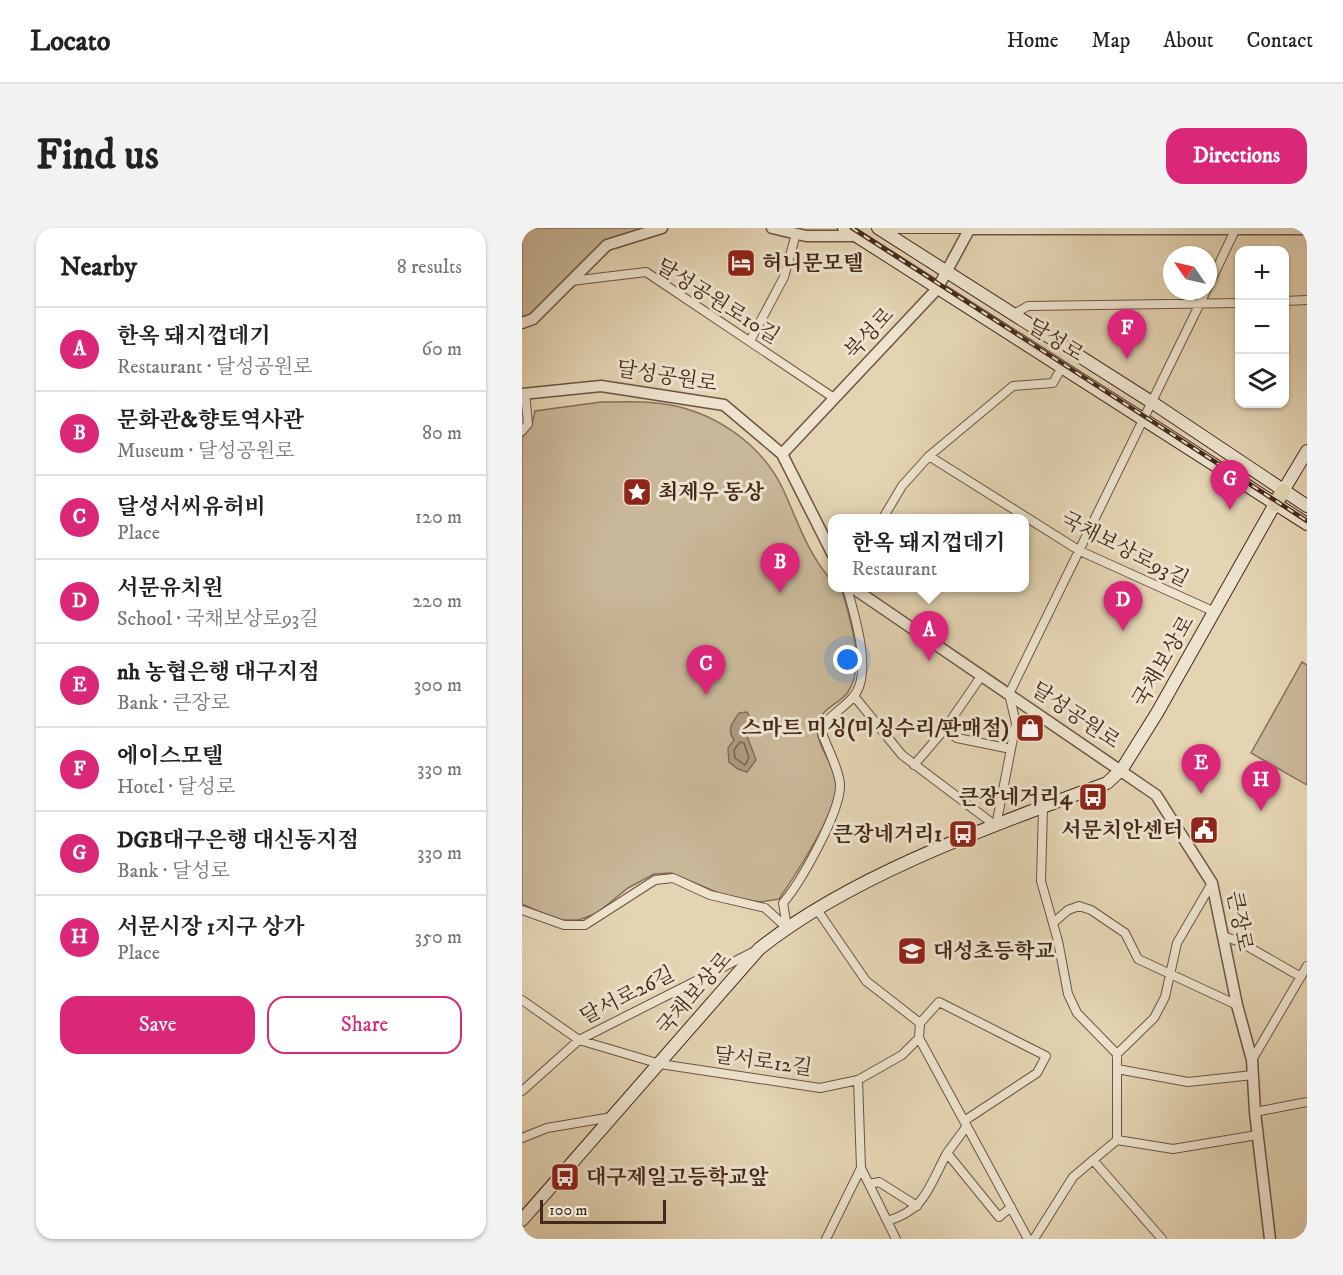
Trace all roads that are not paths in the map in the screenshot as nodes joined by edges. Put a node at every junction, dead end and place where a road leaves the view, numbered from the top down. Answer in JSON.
{"nodes":[{"id":1,"x":662,"y":228,"type":"edge"},
{"id":2,"x":772,"y":228,"type":"edge"},
{"id":3,"x":844,"y":228,"type":"edge"},
{"id":4,"x":879,"y":228,"type":"edge"},
{"id":5,"x":970,"y":228,"type":"edge"},
{"id":6,"x":1235,"y":229,"type":"edge"},
{"id":7,"x":1307,"y":229,"type":"edge"},
{"id":8,"x":796,"y":234,"type":"junction"},
{"id":9,"x":856,"y":236,"type":"junction"},
{"id":10,"x":1217,"y":268,"type":"edge"},
{"id":11,"x":946,"y":273,"type":"junction"},
{"id":12,"x":571,"y":281,"type":"junction"},
{"id":13,"x":937,"y":289,"type":"junction"},
{"id":14,"x":1202,"y":300,"type":"edge"},
{"id":15,"x":1307,"y":300,"type":"edge"},
{"id":16,"x":1289,"y":301,"type":"edge"},
{"id":17,"x":1235,"y":303,"type":"edge"},
{"id":18,"x":1200,"y":305,"type":"junction"},
{"id":19,"x":1012,"y":315,"type":"junction"},
{"id":20,"x":522,"y":322,"type":"edge"},
{"id":21,"x":750,"y":341,"type":"junction"},
{"id":22,"x":1062,"y":367,"type":"junction"},
{"id":23,"x":524,"y":393,"type":"edge"},
{"id":24,"x":834,"y":398,"type":"junction"},
{"id":25,"x":1153,"y":403,"type":"junction"},
{"id":26,"x":1145,"y":420,"type":"junction"},
{"id":27,"x":522,"y":431,"type":"edge"},
{"id":28,"x":1307,"y":451,"type":"edge"},
{"id":29,"x":782,"y":454,"type":"junction"},
{"id":30,"x":929,"y":456,"type":"junction"},
{"id":31,"x":1283,"y":491,"type":"junction"},
{"id":32,"x":1275,"y":504,"type":"junction"},
{"id":33,"x":1307,"y":506,"type":"edge"},
{"id":34,"x":886,"y":514,"type":"edge"},
{"id":35,"x":1021,"y":514,"type":"edge"},
{"id":36,"x":1029,"y":519,"type":"edge"},
{"id":37,"x":1307,"y":524,"type":"edge"},
{"id":38,"x":828,"y":545,"type":"edge"},
{"id":39,"x":1080,"y":551,"type":"junction"},
{"id":40,"x":848,"y":592,"type":"edge"},
{"id":41,"x":859,"y":592,"type":"edge"},
{"id":42,"x":1215,"y":612,"type":"junction"},
{"id":43,"x":982,"y":675,"type":"junction"},
{"id":44,"x":1009,"y":694,"type":"junction"},
{"id":45,"x":854,"y":696,"type":"junction"},
{"id":46,"x":944,"y":730,"type":"junction"},
{"id":47,"x":1011,"y":749,"type":"junction"},
{"id":48,"x":914,"y":765,"type":"junction"},
{"id":49,"x":1122,"y":769,"type":"junction"},
{"id":50,"x":1043,"y":807,"type":"junction"},
{"id":51,"x":996,"y":826,"type":"junction"},
{"id":52,"x":1212,"y":883,"type":"junction"},
{"id":53,"x":816,"y":908,"type":"junction"},
{"id":54,"x":522,"y":910,"type":"edge"},
{"id":55,"x":1053,"y":923,"type":"junction"},
{"id":56,"x":787,"y":927,"type":"junction"},
{"id":57,"x":1223,"y":936,"type":"junction"},
{"id":58,"x":759,"y":949,"type":"junction"},
{"id":59,"x":1307,"y":966,"type":"edge"},
{"id":60,"x":1170,"y":974,"type":"junction"},
{"id":61,"x":1301,"y":977,"type":"junction"},
{"id":62,"x":522,"y":999,"type":"edge"},
{"id":63,"x":1237,"y":1005,"type":"junction"},
{"id":64,"x":920,"y":1023,"type":"junction"},
{"id":65,"x":919,"y":1038,"type":"junction"},
{"id":66,"x":579,"y":1040,"type":"junction"},
{"id":67,"x":1117,"y":1054,"type":"junction"},
{"id":68,"x":1252,"y":1060,"type":"junction"},
{"id":69,"x":660,"y":1064,"type":"junction"},
{"id":70,"x":1117,"y":1069,"type":"junction"},
{"id":71,"x":1252,"y":1075,"type":"junction"},
{"id":72,"x":858,"y":1080,"type":"junction"},
{"id":73,"x":522,"y":1090,"type":"edge"},
{"id":74,"x":1307,"y":1102,"type":"edge"},
{"id":75,"x":1254,"y":1112,"type":"junction"},
{"id":76,"x":613,"y":1116,"type":"junction"},
{"id":77,"x":965,"y":1124,"type":"junction"},
{"id":78,"x":1257,"y":1135,"type":"junction"},
{"id":79,"x":522,"y":1138,"type":"edge"},
{"id":80,"x":1118,"y":1140,"type":"junction"},
{"id":81,"x":947,"y":1154,"type":"junction"},
{"id":82,"x":1093,"y":1160,"type":"junction"},
{"id":83,"x":861,"y":1168,"type":"junction"},
{"id":84,"x":869,"y":1184,"type":"junction"},
{"id":85,"x":917,"y":1206,"type":"junction"},
{"id":86,"x":1011,"y":1207,"type":"junction"},
{"id":87,"x":522,"y":1220,"type":"edge"},
{"id":88,"x":887,"y":1221,"type":"junction"},
{"id":89,"x":826,"y":1239,"type":"edge"},
{"id":90,"x":896,"y":1239,"type":"edge"},
{"id":91,"x":1028,"y":1239,"type":"edge"},
{"id":92,"x":1034,"y":1239,"type":"edge"},
{"id":93,"x":1162,"y":1239,"type":"edge"},
{"id":94,"x":1270,"y":1239,"type":"edge"}],
"edges":[{"from":1,"to":12,"type":"street"},
{"from":2,"to":8,"type":"street"},
{"from":3,"to":9,"type":"main road","name":"달성로"},
{"from":4,"to":5,"type":"street"},
{"from":4,"to":11,"type":"main road"},
{"from":5,"to":6,"type":"street"},
{"from":5,"to":11,"type":"street","name":"북성로"},
{"from":6,"to":7,"type":"street"},
{"from":6,"to":10,"type":"street"},
{"from":8,"to":9,"type":"street"},
{"from":8,"to":21,"type":"street"},
{"from":9,"to":13,"type":"main road","name":"달성로"},
{"from":11,"to":13,"type":"street","name":"북성로"},
{"from":11,"to":19,"type":"main road"},
{"from":12,"to":20,"type":"street"},
{"from":12,"to":21,"type":"street","name":"달성공원로10길"},
{"from":13,"to":22,"type":"main road","name":"달성로"},
{"from":13,"to":24,"type":"street","name":"북성로"},
{"from":14,"to":18,"type":"street"},
{"from":15,"to":16,"type":"street"},
{"from":17,"to":18,"type":"street"},
{"from":18,"to":19,"type":"street"},
{"from":18,"to":25,"type":"street"},
{"from":19,"to":25,"type":"main road"},
{"from":21,"to":24,"type":"street","name":"달성공원로10길"},
{"from":22,"to":26,"type":"main road","name":"달성로"},
{"from":22,"to":30,"type":"street"},
{"from":23,"to":27,"type":"street"},
{"from":23,"to":29,"type":"street","name":"달성공원로"},
{"from":24,"to":29,"type":"street","name":"북성로"},
{"from":25,"to":26,"type":"street"},
{"from":25,"to":31,"type":"main road"},
{"from":26,"to":32,"type":"main road","name":"달성로"},
{"from":26,"to":39,"type":"street"},
{"from":28,"to":31,"type":"main road","name":"국채보상로"},
{"from":29,"to":38,"type":"street","name":"달성공원로"},
{"from":30,"to":34,"type":"street"},
{"from":30,"to":35,"type":"street","name":"국채보상로93길"},
{"from":31,"to":32,"type":"main road","name":"국채보상로"},
{"from":31,"to":33,"type":"main road"},
{"from":32,"to":37,"type":"main road","name":"달성로"},
{"from":32,"to":42,"type":"main road","name":"국채보상로"},
{"from":36,"to":39,"type":"street","name":"국채보상로93길"},
{"from":39,"to":42,"type":"street","name":"국채보상로93길"},
{"from":39,"to":44,"type":"street"},
{"from":40,"to":45,"type":"street"},
{"from":41,"to":43,"type":"street","name":"달성공원로"},
{"from":42,"to":49,"type":"main road","name":"국채보상로"},
{"from":43,"to":44,"type":"street","name":"달성공원로"},
{"from":43,"to":46,"type":"street"},
{"from":44,"to":47,"type":"street","name":"달성공원로"},
{"from":44,"to":49,"type":"street","name":"달성공원로"},
{"from":45,"to":48,"type":"street"},
{"from":45,"to":56,"type":"street"},
{"from":46,"to":47,"type":"street"},
{"from":46,"to":48,"type":"street"},
{"from":47,"to":51,"type":"street","name":"달성공원로"},
{"from":48,"to":51,"type":"street"},
{"from":49,"to":50,"type":"main road","name":"국채보상로"},
{"from":49,"to":52,"type":"street","name":"큰장로"},
{"from":50,"to":51,"type":"main road","name":"국채보상로"},
{"from":50,"to":55,"type":"street"},
{"from":51,"to":53,"type":"main road","name":"국채보상로"},
{"from":52,"to":57,"type":"street","name":"큰장로"},
{"from":52,"to":60,"type":"street"},
{"from":53,"to":56,"type":"main road","name":"국채보상로"},
{"from":53,"to":64,"type":"street"},
{"from":54,"to":56,"type":"street"},
{"from":55,"to":60,"type":"street"},
{"from":55,"to":67,"type":"street"},
{"from":56,"to":58,"type":"main road","name":"국채보상로"},
{"from":57,"to":61,"type":"street"},
{"from":57,"to":63,"type":"street","name":"큰장로"},
{"from":58,"to":66,"type":"street","name":"달서로26길"},
{"from":58,"to":69,"type":"main road","name":"국채보상로"},
{"from":59,"to":61,"type":"street"},
{"from":60,"to":63,"type":"street"},
{"from":60,"to":67,"type":"street"},
{"from":61,"to":68,"type":"street"},
{"from":62,"to":66,"type":"street","name":"달서로12길"},
{"from":63,"to":68,"type":"street","name":"큰장로"},
{"from":64,"to":65,"type":"street"},
{"from":64,"to":77,"type":"street"},
{"from":65,"to":72,"type":"street","name":"달서로12길"},
{"from":65,"to":77,"type":"street"},
{"from":66,"to":69,"type":"street","name":"달서로12길"},
{"from":66,"to":73,"type":"street","name":"달서로26길"},
{"from":67,"to":70,"type":"street"},
{"from":68,"to":71,"type":"street","name":"큰장로"},
{"from":69,"to":72,"type":"street","name":"달서로12길"},
{"from":69,"to":76,"type":"main road","name":"국채보상로"},
{"from":70,"to":71,"type":"street"},
{"from":70,"to":80,"type":"street"},
{"from":71,"to":75,"type":"street","name":"큰장로"},
{"from":72,"to":83,"type":"street"},
{"from":74,"to":75,"type":"street"},
{"from":75,"to":78,"type":"street","name":"큰장로"},
{"from":76,"to":79,"type":"street"},
{"from":76,"to":87,"type":"main road","name":"국채보상로"},
{"from":77,"to":81,"type":"street"},
{"from":77,"to":86,"type":"street"},
{"from":78,"to":80,"type":"street"},
{"from":78,"to":94,"type":"street","name":"큰장로"},
{"from":80,"to":82,"type":"street"},
{"from":81,"to":85,"type":"street"},
{"from":81,"to":86,"type":"street"},
{"from":82,"to":92,"type":"street"},
{"from":82,"to":93,"type":"street"},
{"from":83,"to":84,"type":"street"},
{"from":83,"to":89,"type":"street"},
{"from":84,"to":85,"type":"street"},
{"from":84,"to":88,"type":"street"},
{"from":85,"to":88,"type":"street"},
{"from":86,"to":91,"type":"street"},
{"from":88,"to":90,"type":"street"}]}
